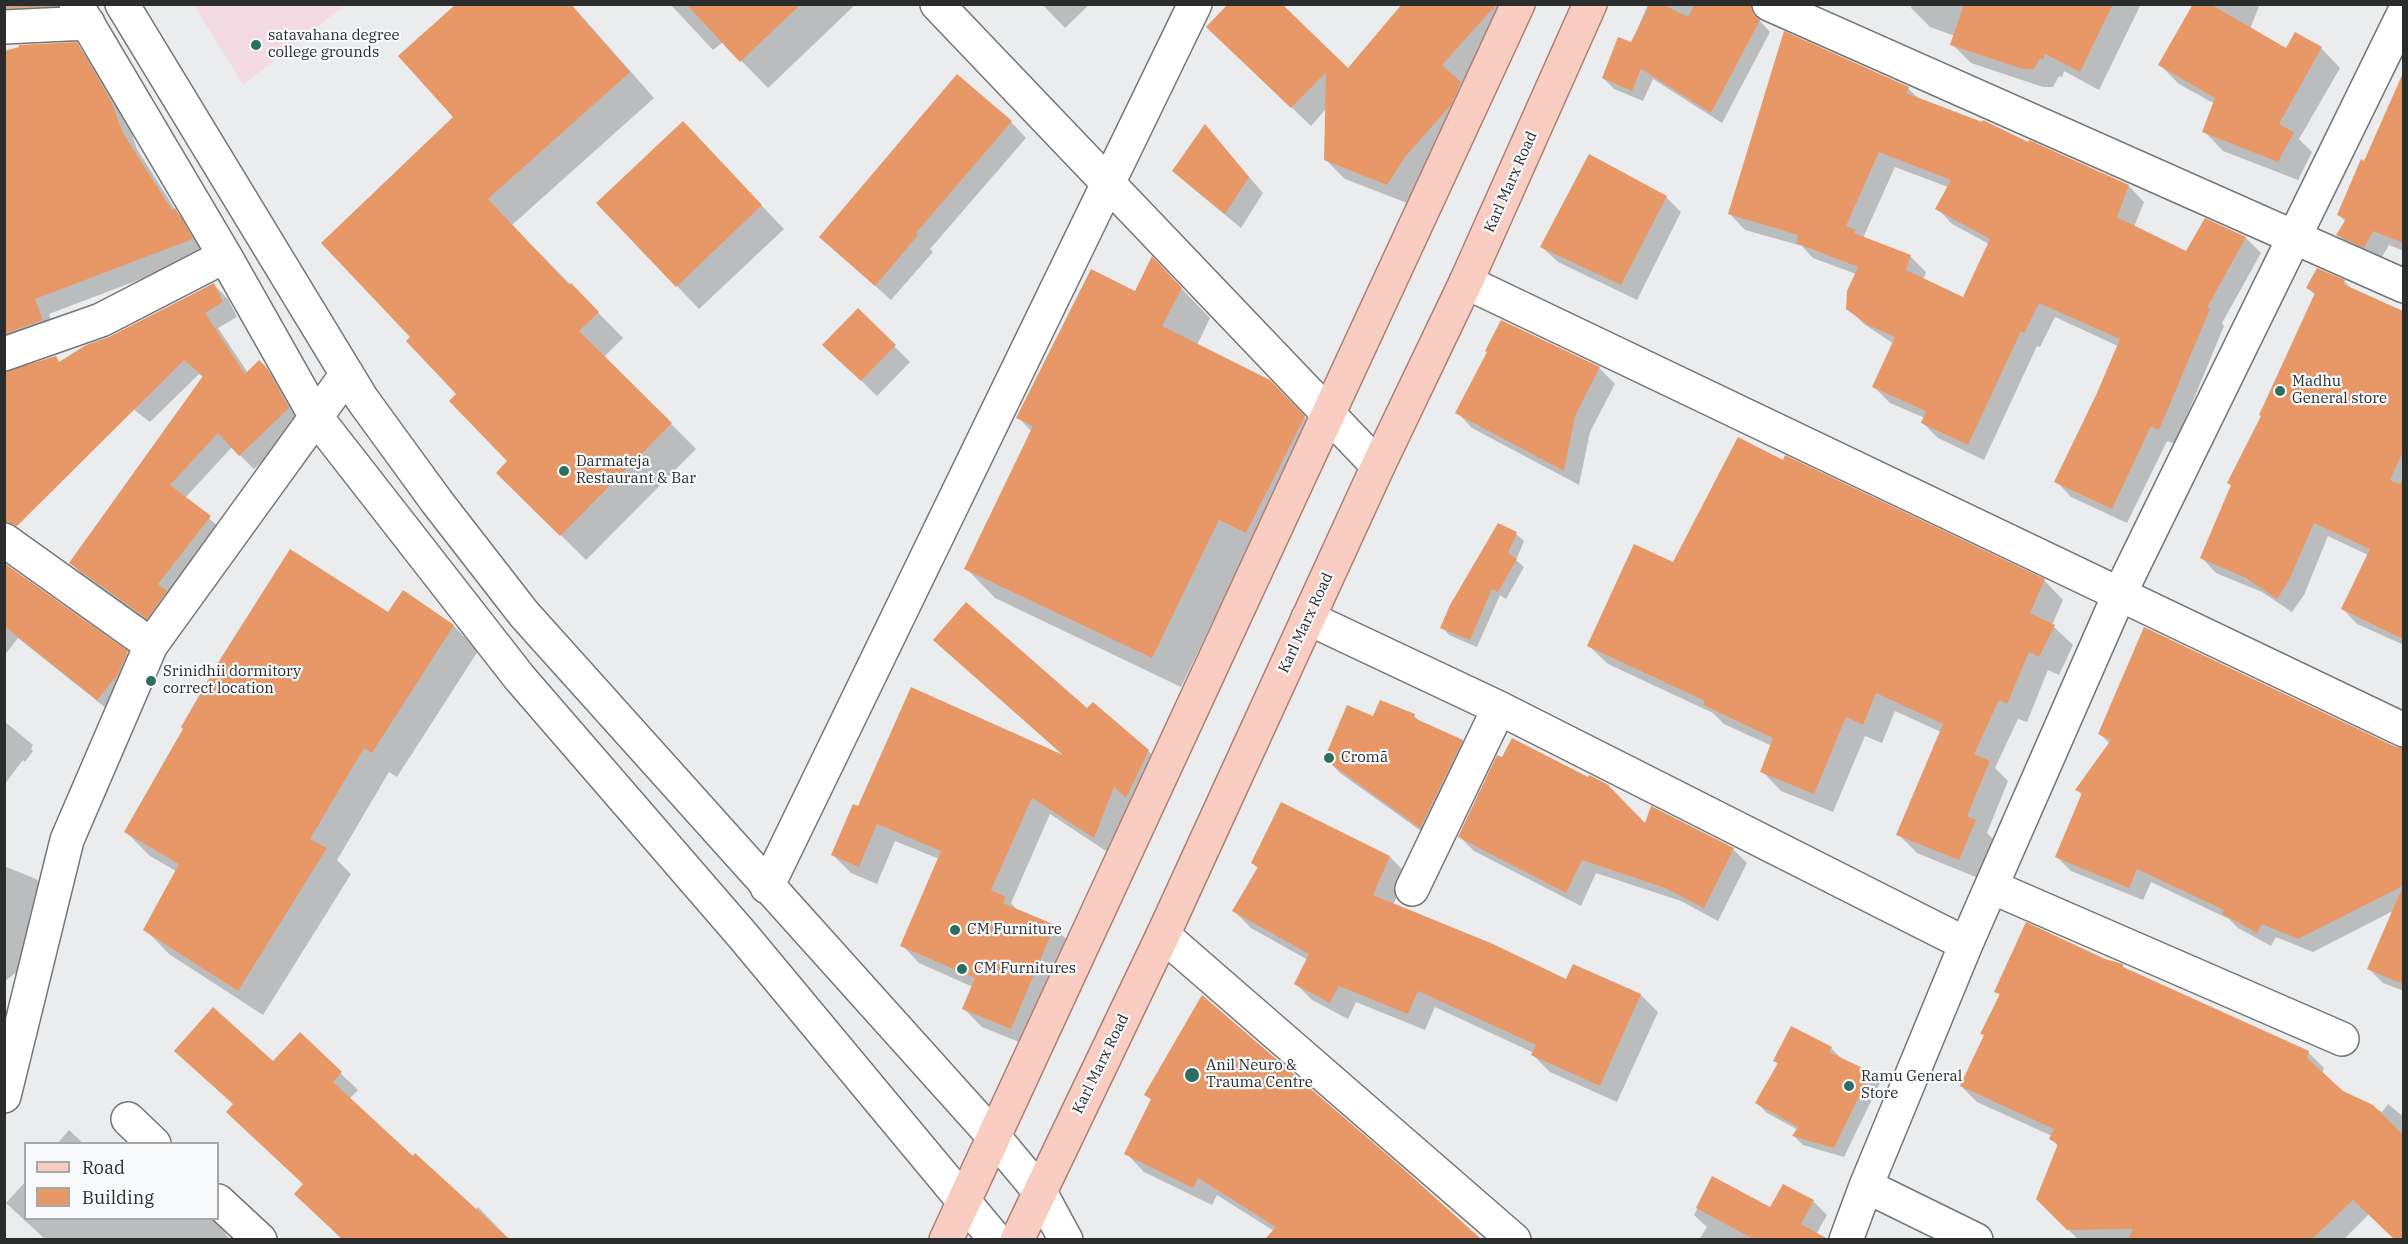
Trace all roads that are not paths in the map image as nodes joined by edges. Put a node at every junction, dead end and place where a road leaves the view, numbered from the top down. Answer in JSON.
{"nodes":[{"id":1,"x":122,"y":4,"type":"edge"},
{"id":2,"x":937,"y":4,"type":"edge"},
{"id":3,"x":1196,"y":4,"type":"edge"},
{"id":4,"x":1518,"y":4,"type":"edge"},
{"id":5,"x":1590,"y":4,"type":"edge"},
{"id":6,"x":1769,"y":4,"type":"edge"},
{"id":7,"x":2403,"y":13,"type":"edge"},
{"id":8,"x":82,"y":14,"type":"edge"},
{"id":9,"x":4,"y":27,"type":"edge"},
{"id":10,"x":1110,"y":183,"type":"junction"},
{"id":11,"x":2293,"y":236,"type":"junction"},
{"id":12,"x":225,"y":256,"type":"junction"},
{"id":13,"x":1466,"y":282,"type":"junction"},
{"id":14,"x":2403,"y":286,"type":"edge"},
{"id":15,"x":4,"y":354,"type":"edge"},
{"id":16,"x":347,"y":374,"type":"junction"},
{"id":17,"x":1329,"y":415,"type":"junction"},
{"id":18,"x":316,"y":417,"type":"junction"},
{"id":19,"x":1378,"y":466,"type":"junction"},
{"id":20,"x":4,"y":540,"type":"edge"},
{"id":21,"x":2118,"y":595,"type":"junction"},
{"id":22,"x":1308,"y":618,"type":"junction"},
{"id":23,"x":151,"y":645,"type":"junction"},
{"id":24,"x":1499,"y":708,"type":"junction"},
{"id":25,"x":2403,"y":730,"type":"edge"},
{"id":26,"x":767,"y":887,"type":"junction"},
{"id":27,"x":1992,"y":887,"type":"junction"},
{"id":28,"x":1412,"y":889,"type":"dead end"},
{"id":29,"x":1163,"y":935,"type":"junction"},
{"id":30,"x":1966,"y":944,"type":"junction"},
{"id":31,"x":2342,"y":1039,"type":"dead end"},
{"id":32,"x":4,"y":1096,"type":"edge"},
{"id":33,"x":128,"y":1119,"type":"dead end"},
{"id":34,"x":994,"y":1137,"type":"junction"},
{"id":35,"x":153,"y":1142,"type":"edge"},
{"id":36,"x":1866,"y":1186,"type":"junction"},
{"id":37,"x":1040,"y":1192,"type":"junction"},
{"id":38,"x":964,"y":1198,"type":"junction"},
{"id":39,"x":219,"y":1202,"type":"edge"},
{"id":40,"x":260,"y":1239,"type":"edge"},
{"id":41,"x":946,"y":1239,"type":"edge"},
{"id":42,"x":996,"y":1239,"type":"edge"},
{"id":43,"x":1017,"y":1239,"type":"edge"},
{"id":44,"x":1066,"y":1239,"type":"edge"},
{"id":45,"x":1514,"y":1239,"type":"edge"},
{"id":46,"x":1846,"y":1239,"type":"edge"},
{"id":47,"x":1976,"y":1239,"type":"edge"}],
"edges":[{"from":1,"to":16,"type":"street"},
{"from":2,"to":10,"type":"street"},
{"from":3,"to":10,"type":"street"},
{"from":4,"to":17,"type":"main road"},
{"from":5,"to":13,"type":"main road","name":"Karl Marx Road"},
{"from":6,"to":11,"type":"street"},
{"from":7,"to":11,"type":"street"},
{"from":8,"to":9,"type":"street"},
{"from":8,"to":12,"type":"street"},
{"from":10,"to":17,"type":"street"},
{"from":10,"to":26,"type":"street"},
{"from":11,"to":14,"type":"street"},
{"from":11,"to":21,"type":"street"},
{"from":12,"to":15,"type":"street"},
{"from":12,"to":18,"type":"street"},
{"from":13,"to":19,"type":"main road","name":"Karl Marx Road"},
{"from":13,"to":21,"type":"street"},
{"from":16,"to":18,"type":"street"},
{"from":16,"to":26,"type":"street"},
{"from":17,"to":19,"type":"street"},
{"from":17,"to":34,"type":"main road"},
{"from":18,"to":23,"type":"street"},
{"from":18,"to":38,"type":"street"},
{"from":19,"to":22,"type":"main road","name":"Karl Marx Road"},
{"from":20,"to":23,"type":"street"},
{"from":21,"to":25,"type":"street"},
{"from":21,"to":27,"type":"street"},
{"from":22,"to":24,"type":"street"},
{"from":22,"to":29,"type":"main road","name":"Karl Marx Road"},
{"from":23,"to":32,"type":"street"},
{"from":24,"to":28,"type":"street"},
{"from":24,"to":30,"type":"street"},
{"from":26,"to":34,"type":"street"},
{"from":27,"to":30,"type":"street"},
{"from":27,"to":31,"type":"street"},
{"from":29,"to":37,"type":"main road","name":"Karl Marx Road"},
{"from":29,"to":45,"type":"street"},
{"from":30,"to":36,"type":"street"},
{"from":33,"to":35,"type":"street"},
{"from":34,"to":37,"type":"street"},
{"from":34,"to":38,"type":"main road"},
{"from":36,"to":46,"type":"street"},
{"from":36,"to":47,"type":"street"},
{"from":37,"to":43,"type":"main road","name":"Karl Marx Road"},
{"from":37,"to":44,"type":"street"},
{"from":38,"to":41,"type":"main road"},
{"from":38,"to":42,"type":"street"},
{"from":39,"to":40,"type":"street"}]}
